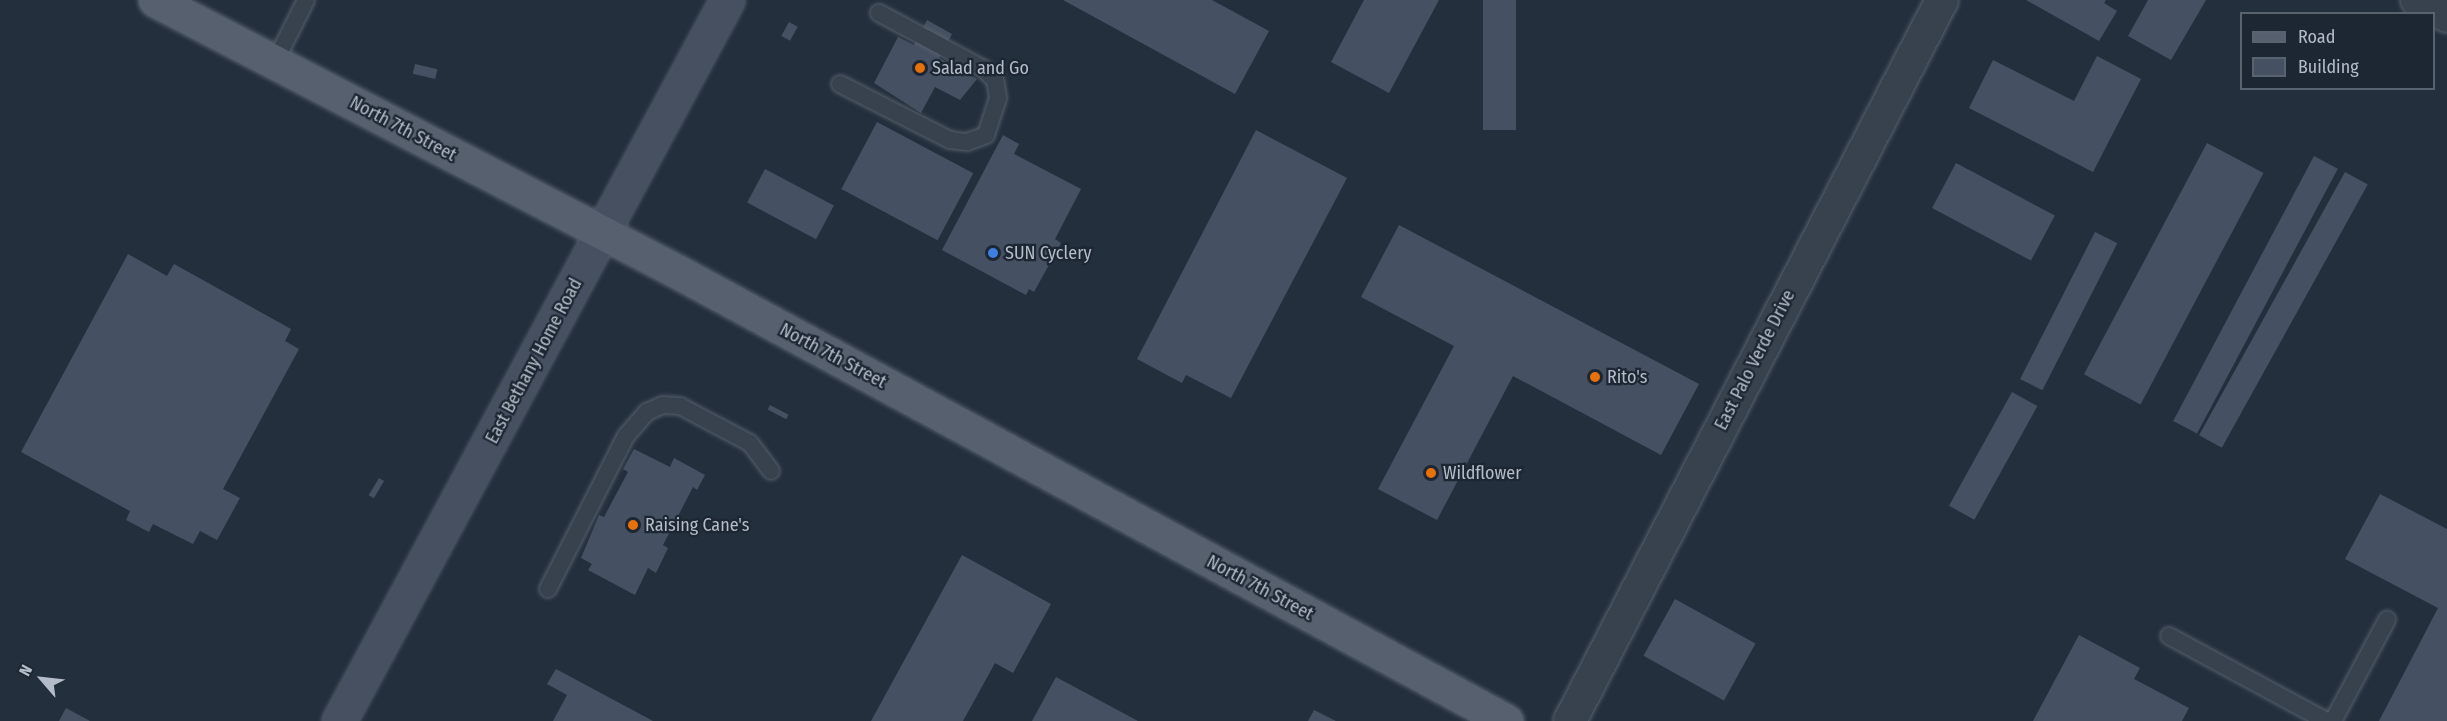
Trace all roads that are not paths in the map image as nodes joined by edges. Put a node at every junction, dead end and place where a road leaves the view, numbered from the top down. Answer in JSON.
{"nodes":[{"id":1,"x":155,"y":0,"type":"edge"},
{"id":2,"x":306,"y":0,"type":"edge"},
{"id":3,"x":727,"y":0,"type":"edge"},
{"id":4,"x":1942,"y":0,"type":"edge"},
{"id":5,"x":2417,"y":0,"type":"edge"},
{"id":6,"x":879,"y":13,"type":"dead end"},
{"id":7,"x":2447,"y":16,"type":"edge"},
{"id":8,"x":275,"y":62,"type":"junction"},
{"id":9,"x":840,"y":84,"type":"dead end"},
{"id":10,"x":602,"y":233,"type":"junction"},
{"id":11,"x":771,"y":471,"type":"dead end"},
{"id":12,"x":548,"y":589,"type":"dead end"},
{"id":13,"x":2387,"y":620,"type":"dead end"},
{"id":14,"x":2169,"y":636,"type":"dead end"},
{"id":15,"x":339,"y":721,"type":"edge"},
{"id":16,"x":1506,"y":721,"type":"edge"},
{"id":17,"x":1570,"y":721,"type":"edge"},
{"id":18,"x":2326,"y":721,"type":"edge"},
{"id":19,"x":2333,"y":721,"type":"edge"}],
"edges":[{"from":1,"to":8,"type":"main road","name":"North 7th Street"},
{"from":2,"to":8,"type":"lane"},
{"from":3,"to":10,"type":"main road","name":"East Bethany Home Road"},
{"from":4,"to":17,"type":"street","name":"East Palo Verde Drive"},
{"from":5,"to":7,"type":"street"},
{"from":6,"to":9,"type":"lane"},
{"from":8,"to":10,"type":"main road","name":"North 7th Street"},
{"from":10,"to":15,"type":"main road","name":"East Bethany Home Road"},
{"from":10,"to":16,"type":"main road","name":"North 7th Street"},
{"from":11,"to":12,"type":"lane"},
{"from":13,"to":19,"type":"lane"},
{"from":14,"to":18,"type":"lane"}]}
